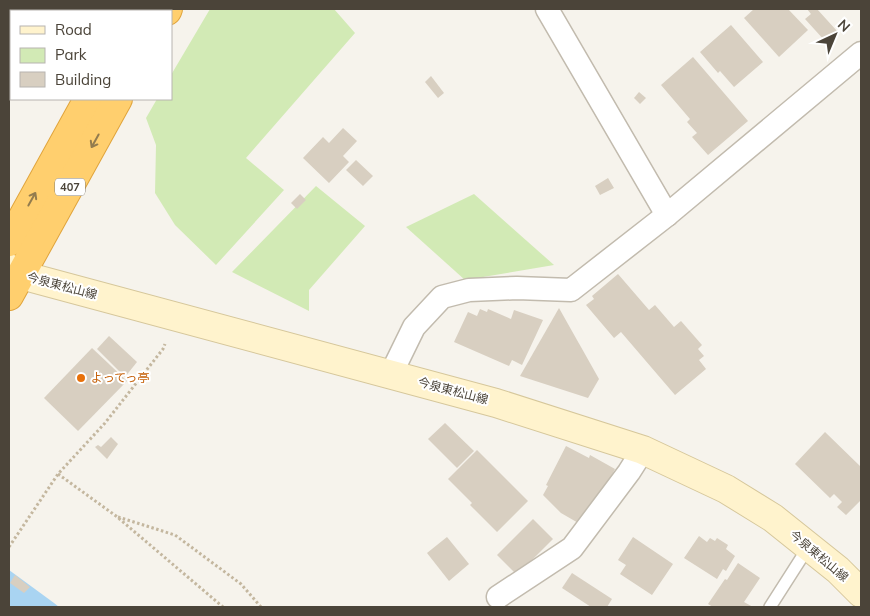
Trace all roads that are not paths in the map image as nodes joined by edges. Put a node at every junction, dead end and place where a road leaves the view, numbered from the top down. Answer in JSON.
{"nodes":[{"id":1,"x":547,"y":9,"type":"edge"},
{"id":2,"x":861,"y":53,"type":"edge"},
{"id":3,"x":87,"y":100,"type":"edge"},
{"id":4,"x":117,"y":100,"type":"edge"},
{"id":5,"x":667,"y":215,"type":"junction"},
{"id":6,"x":9,"y":242,"type":"edge"},
{"id":7,"x":13,"y":280,"type":"edge"},
{"id":8,"x":391,"y":374,"type":"junction"},
{"id":9,"x":643,"y":450,"type":"junction"},
{"id":10,"x":809,"y":546,"type":"junction"},
{"id":11,"x":861,"y":593,"type":"edge"},
{"id":12,"x":498,"y":597,"type":"dead end"},
{"id":13,"x":770,"y":607,"type":"edge"}],
"edges":[{"from":1,"to":5,"type":"street"},
{"from":2,"to":5,"type":"street"},
{"from":6,"to":3,"type":"highway","number":"407","one_way":true},
{"from":4,"to":7,"type":"highway","number":"407","one_way":true},
{"from":5,"to":8,"type":"street"},
{"from":7,"to":8,"type":"main road","name":"今泉東松山線"},
{"from":8,"to":9,"type":"main road","name":"今泉東松山線"},
{"from":9,"to":10,"type":"main road","name":"今泉東松山線"},
{"from":9,"to":12,"type":"street"},
{"from":10,"to":11,"type":"main road","name":"今泉東松山線"},
{"from":10,"to":13,"type":"lane"}]}
